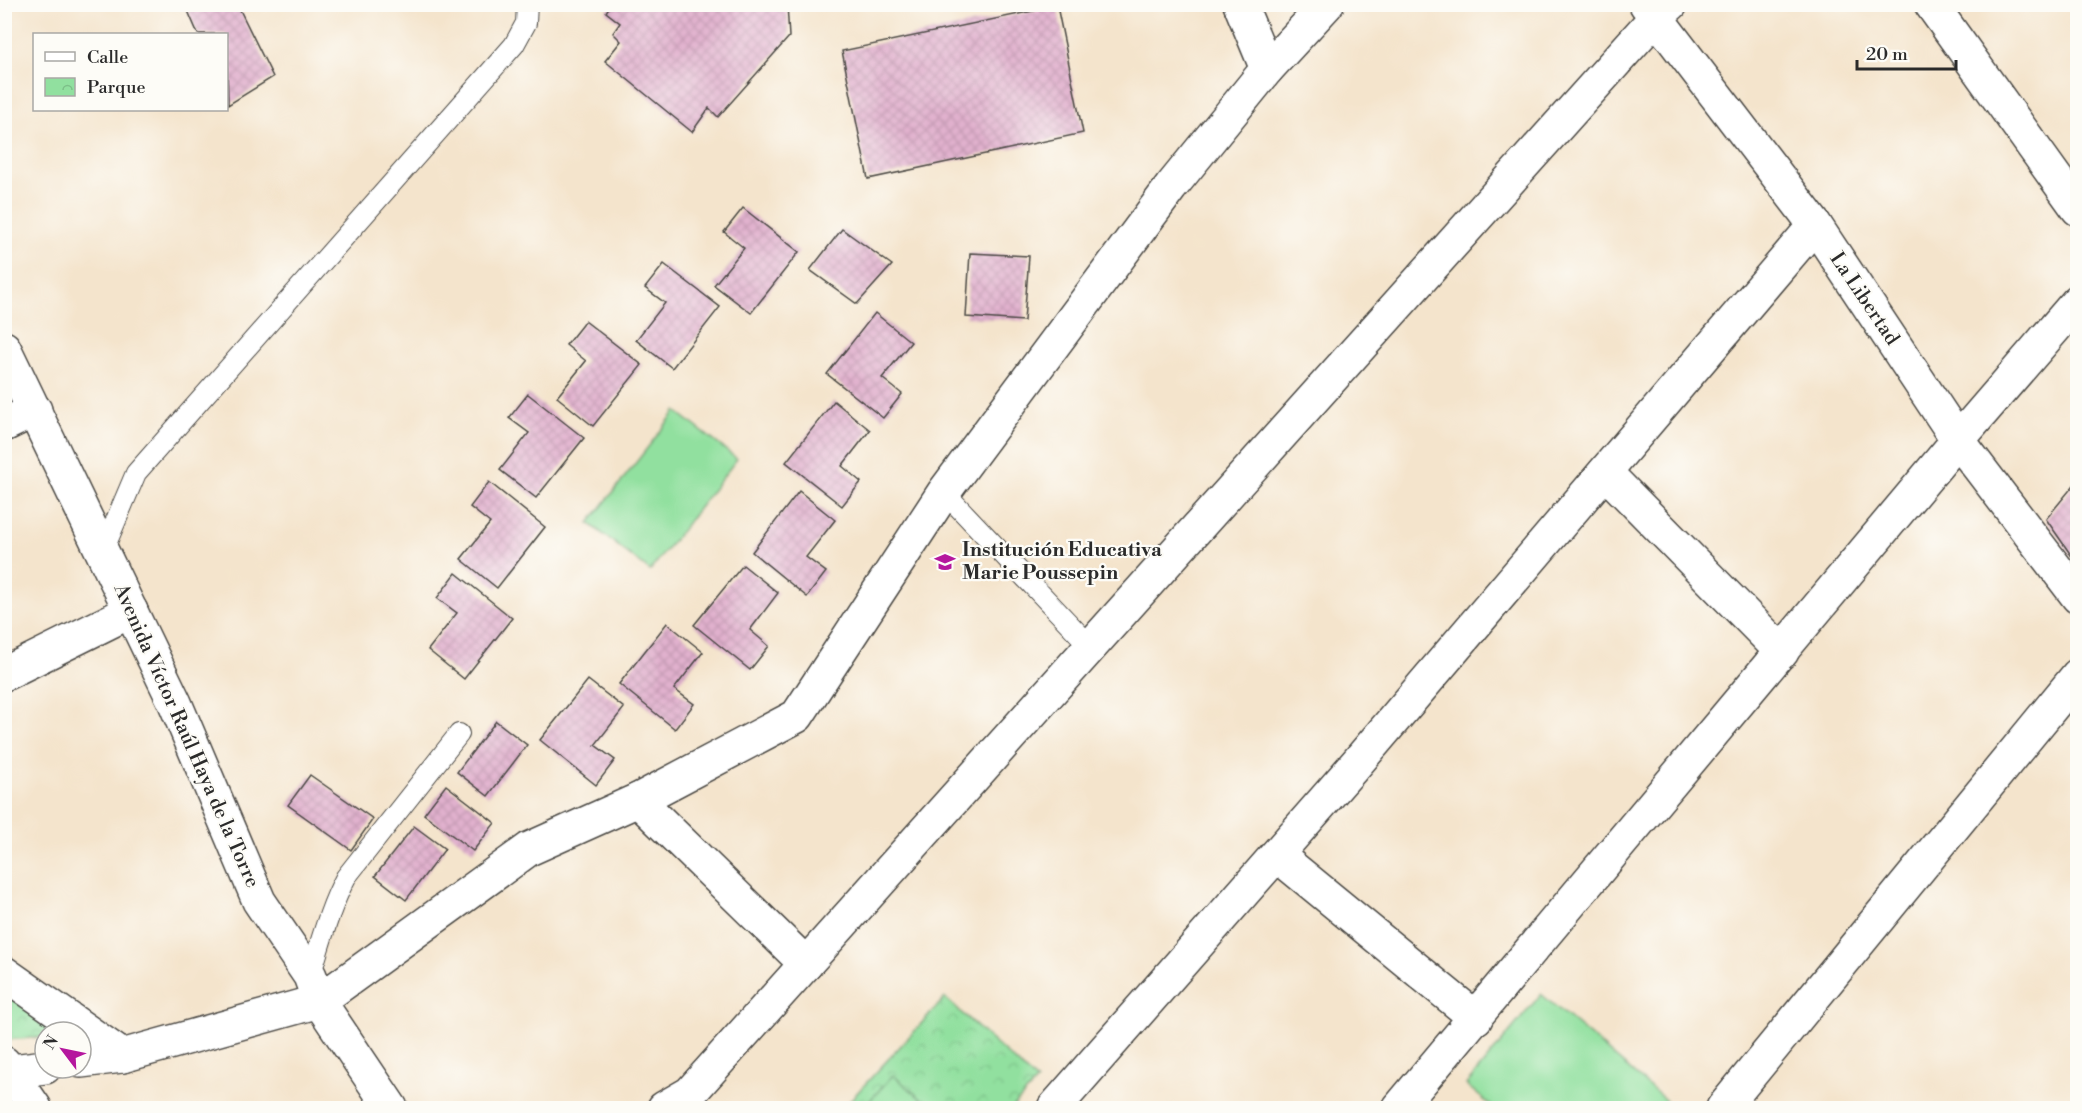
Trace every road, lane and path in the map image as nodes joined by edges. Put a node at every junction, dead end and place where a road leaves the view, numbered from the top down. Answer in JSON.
{"nodes":[{"id":1,"x":527,"y":4,"type":"edge"},
{"id":2,"x":1240,"y":4,"type":"edge"},
{"id":3,"x":1327,"y":4,"type":"edge"},
{"id":4,"x":1931,"y":4,"type":"edge"},
{"id":5,"x":1658,"y":9,"type":"edge"},
{"id":6,"x":1267,"y":69,"type":"junction"},
{"id":7,"x":2078,"y":209,"type":"edge"},
{"id":8,"x":1815,"y":225,"type":"junction"},
{"id":9,"x":2078,"y":301,"type":"edge"},
{"id":10,"x":4,"y":348,"type":"edge"},
{"id":11,"x":35,"y":410,"type":"junction"},
{"id":12,"x":4,"y":425,"type":"edge"},
{"id":13,"x":1958,"y":440,"type":"junction"},
{"id":14,"x":1605,"y":472,"type":"junction"},
{"id":15,"x":944,"y":492,"type":"junction"},
{"id":16,"x":103,"y":551,"type":"junction"},
{"id":17,"x":2078,"y":597,"type":"edge"},
{"id":18,"x":131,"y":611,"type":"junction"},
{"id":19,"x":1091,"y":647,"type":"junction"},
{"id":20,"x":1782,"y":652,"type":"junction"},
{"id":21,"x":4,"y":674,"type":"edge"},
{"id":22,"x":2078,"y":675,"type":"edge"},
{"id":23,"x":459,"y":734,"type":"dead end"},
{"id":24,"x":638,"y":800,"type":"junction"},
{"id":25,"x":1277,"y":855,"type":"junction"},
{"id":26,"x":806,"y":964,"type":"junction"},
{"id":27,"x":4,"y":973,"type":"edge"},
{"id":28,"x":314,"y":988,"type":"junction"},
{"id":29,"x":1476,"y":1018,"type":"junction"},
{"id":30,"x":122,"y":1056,"type":"junction"},
{"id":31,"x":93,"y":1060,"type":"edge"},
{"id":32,"x":33,"y":1068,"type":"edge"},
{"id":33,"x":6,"y":1069,"type":"edge"},
{"id":34,"x":684,"y":1103,"type":"edge"},
{"id":35,"x":2078,"y":1103,"type":"edge"},
{"id":36,"x":35,"y":1108,"type":"edge"},
{"id":37,"x":391,"y":1108,"type":"edge"},
{"id":38,"x":1054,"y":1108,"type":"edge"},
{"id":39,"x":1399,"y":1108,"type":"edge"},
{"id":40,"x":1723,"y":1108,"type":"edge"},
{"id":41,"x":2073,"y":1108,"type":"edge"}],
"edges":[{"from":1,"to":16,"type":"lane"},
{"from":2,"to":6,"type":"street"},
{"from":3,"to":6,"type":"street"},
{"from":4,"to":7,"type":"street"},
{"from":5,"to":8,"type":"street","name":"La Libertad"},
{"from":5,"to":19,"type":"street"},
{"from":6,"to":15,"type":"street"},
{"from":8,"to":13,"type":"street","name":"La Libertad"},
{"from":8,"to":14,"type":"street"},
{"from":9,"to":13,"type":"street"},
{"from":10,"to":11,"type":"street","name":"Avenida Víctor Raúl Haya de la Torre"},
{"from":11,"to":12,"type":"street"},
{"from":11,"to":16,"type":"street","name":"Avenida Víctor Raúl Haya de la Torre"},
{"from":13,"to":17,"type":"street","name":"La Libertad"},
{"from":13,"to":20,"type":"street"},
{"from":14,"to":20,"type":"street"},
{"from":14,"to":25,"type":"street"},
{"from":15,"to":19,"type":"lane"},
{"from":15,"to":24,"type":"street"},
{"from":16,"to":18,"type":"street","name":"Avenida Víctor Raúl Haya de la Torre"},
{"from":18,"to":21,"type":"street"},
{"from":18,"to":28,"type":"street","name":"Avenida Víctor Raúl Haya de la Torre"},
{"from":19,"to":26,"type":"street"},
{"from":20,"to":29,"type":"street"},
{"from":22,"to":40,"type":"street"},
{"from":23,"to":28,"type":"lane"},
{"from":24,"to":26,"type":"street"},
{"from":24,"to":28,"type":"street"},
{"from":25,"to":29,"type":"street"},
{"from":25,"to":38,"type":"street"},
{"from":26,"to":34,"type":"street"},
{"from":27,"to":30,"type":"street"},
{"from":28,"to":30,"type":"street"},
{"from":28,"to":37,"type":"street","name":"Avenida Víctor Raúl Haya de la Torre"},
{"from":29,"to":39,"type":"street"},
{"from":30,"to":31,"type":"street"},
{"from":32,"to":33,"type":"street"},
{"from":33,"to":36,"type":"street"},
{"from":35,"to":41,"type":"path"}]}
